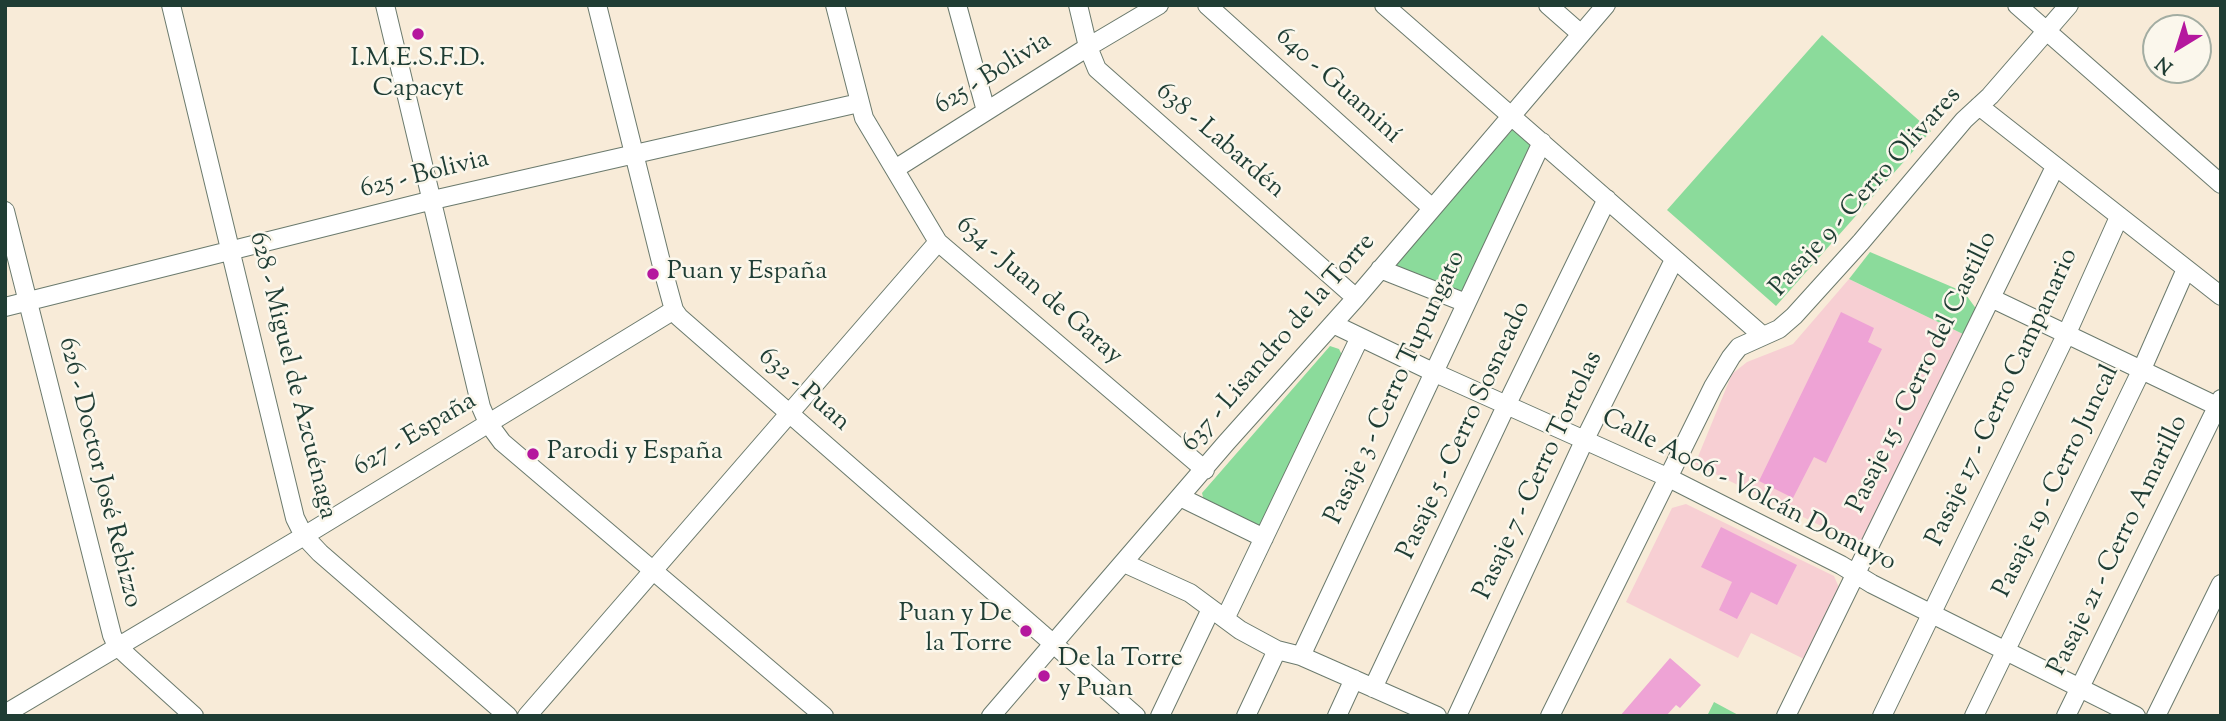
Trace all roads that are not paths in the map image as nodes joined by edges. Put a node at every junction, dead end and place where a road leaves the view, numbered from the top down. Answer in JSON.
{"nodes":[{"id":1,"x":171,"y":5,"type":"edge"},
{"id":2,"x":384,"y":5,"type":"edge"},
{"id":3,"x":597,"y":5,"type":"edge"},
{"id":4,"x":835,"y":5,"type":"edge"},
{"id":5,"x":957,"y":5,"type":"edge"},
{"id":6,"x":1078,"y":5,"type":"edge"},
{"id":7,"x":1159,"y":5,"type":"edge"},
{"id":8,"x":1207,"y":5,"type":"edge"},
{"id":9,"x":1384,"y":5,"type":"edge"},
{"id":10,"x":1548,"y":5,"type":"edge"},
{"id":11,"x":1606,"y":5,"type":"edge"},
{"id":12,"x":2017,"y":5,"type":"edge"},
{"id":13,"x":2069,"y":5,"type":"edge"},
{"id":14,"x":2046,"y":31,"type":"junction"},
{"id":15,"x":1581,"y":34,"type":"junction"},
{"id":16,"x":1088,"y":47,"type":"junction"},
{"id":17,"x":859,"y":103,"type":"junction"},
{"id":18,"x":1979,"y":106,"type":"junction"},
{"id":19,"x":986,"y":111,"type":"junction"},
{"id":20,"x":1511,"y":115,"type":"junction"},
{"id":21,"x":1542,"y":142,"type":"junction"},
{"id":22,"x":634,"y":153,"type":"junction"},
{"id":23,"x":2055,"y":167,"type":"junction"},
{"id":24,"x":895,"y":169,"type":"junction"},
{"id":25,"x":2221,"y":184,"type":"edge"},
{"id":26,"x":1607,"y":199,"type":"junction"},
{"id":27,"x":433,"y":200,"type":"junction"},
{"id":28,"x":1432,"y":208,"type":"junction"},
{"id":29,"x":5,"y":211,"type":"edge"},
{"id":30,"x":2119,"y":216,"type":"junction"},
{"id":31,"x":938,"y":242,"type":"junction"},
{"id":32,"x":231,"y":252,"type":"junction"},
{"id":33,"x":1674,"y":260,"type":"junction"},
{"id":34,"x":1380,"y":269,"type":"junction"},
{"id":35,"x":2186,"y":269,"type":"junction"},
{"id":36,"x":2221,"y":296,"type":"edge"},
{"id":37,"x":1356,"y":298,"type":"junction"},
{"id":38,"x":1990,"y":298,"type":"junction"},
{"id":39,"x":27,"y":301,"type":"junction"},
{"id":40,"x":1466,"y":303,"type":"junction"},
{"id":41,"x":5,"y":307,"type":"edge"},
{"id":42,"x":674,"y":310,"type":"junction"},
{"id":43,"x":1333,"y":324,"type":"junction"},
{"id":44,"x":2067,"y":333,"type":"junction"},
{"id":45,"x":1763,"y":336,"type":"junction"},
{"id":46,"x":1360,"y":337,"type":"junction"},
{"id":47,"x":2142,"y":369,"type":"junction"},
{"id":48,"x":1433,"y":372,"type":"junction"},
{"id":49,"x":2220,"y":404,"type":"edge"},
{"id":50,"x":1506,"y":406,"type":"junction"},
{"id":51,"x":790,"y":415,"type":"junction"},
{"id":52,"x":488,"y":423,"type":"junction"},
{"id":53,"x":1585,"y":439,"type":"junction"},
{"id":54,"x":1205,"y":470,"type":"junction"},
{"id":55,"x":1668,"y":478,"type":"junction"},
{"id":56,"x":1180,"y":497,"type":"junction"},
{"id":57,"x":304,"y":536,"type":"junction"},
{"id":58,"x":1264,"y":538,"type":"junction"},
{"id":59,"x":1124,"y":563,"type":"junction"},
{"id":60,"x":654,"y":571,"type":"junction"},
{"id":61,"x":1854,"y":573,"type":"junction"},
{"id":62,"x":2221,"y":584,"type":"edge"},
{"id":63,"x":1931,"y":613,"type":"junction"},
{"id":64,"x":1218,"y":615,"type":"junction"},
{"id":65,"x":1054,"y":645,"type":"junction"},
{"id":66,"x":117,"y":646,"type":"junction"},
{"id":67,"x":1277,"y":650,"type":"junction"},
{"id":68,"x":2006,"y":651,"type":"junction"},
{"id":69,"x":1301,"y":656,"type":"junction"},
{"id":70,"x":1354,"y":679,"type":"junction"},
{"id":71,"x":1373,"y":688,"type":"junction"},
{"id":72,"x":2079,"y":689,"type":"junction"},
{"id":73,"x":5,"y":714,"type":"edge"},
{"id":74,"x":1433,"y":715,"type":"edge"},
{"id":75,"x":194,"y":716,"type":"edge"},
{"id":76,"x":508,"y":716,"type":"edge"},
{"id":77,"x":527,"y":716,"type":"edge"},
{"id":78,"x":824,"y":716,"type":"edge"},
{"id":79,"x":991,"y":716,"type":"edge"},
{"id":80,"x":1136,"y":716,"type":"edge"},
{"id":81,"x":1160,"y":716,"type":"edge"},
{"id":82,"x":1246,"y":716,"type":"edge"},
{"id":83,"x":1337,"y":716,"type":"edge"},
{"id":84,"x":1457,"y":716,"type":"edge"},
{"id":85,"x":1550,"y":716,"type":"edge"},
{"id":86,"x":1786,"y":716,"type":"edge"},
{"id":87,"x":1882,"y":716,"type":"edge"},
{"id":88,"x":1974,"y":716,"type":"edge"},
{"id":89,"x":2066,"y":716,"type":"edge"},
{"id":90,"x":2136,"y":716,"type":"edge"},
{"id":91,"x":2156,"y":716,"type":"edge"}],
"edges":[{"from":1,"to":32,"type":"street","name":"628 - Miguel de Azcuénaga"},
{"from":2,"to":27,"type":"street"},
{"from":3,"to":22,"type":"street"},
{"from":4,"to":17,"type":"street","name":"634 - Juan de Garay"},
{"from":5,"to":19,"type":"street"},
{"from":6,"to":16,"type":"street","name":"638 - Labardén"},
{"from":7,"to":16,"type":"street","name":"625 - Bolivia"},
{"from":8,"to":28,"type":"street","name":"640 - Guaminí"},
{"from":9,"to":20,"type":"street"},
{"from":10,"to":15,"type":"street"},
{"from":11,"to":15,"type":"street","name":"637 - Lisandro de la Torre"},
{"from":12,"to":14,"type":"street"},
{"from":13,"to":14,"type":"street","name":"Pasaje 9 - Cerro Olivares"},
{"from":14,"to":18,"type":"street","name":"Pasaje 9 - Cerro Olivares"},
{"from":14,"to":25,"type":"street"},
{"from":15,"to":20,"type":"street","name":"637 - Lisandro de la Torre"},
{"from":16,"to":19,"type":"street","name":"625 - Bolivia"},
{"from":16,"to":37,"type":"street","name":"638 - Labardén"},
{"from":17,"to":22,"type":"street","name":"625 - Bolivia"},
{"from":17,"to":24,"type":"street","name":"634 - Juan de Garay"},
{"from":18,"to":23,"type":"street"},
{"from":18,"to":45,"type":"street","name":"Pasaje 9 - Cerro Olivares"},
{"from":19,"to":24,"type":"street","name":"625 - Bolivia"},
{"from":20,"to":21,"type":"street"},
{"from":20,"to":28,"type":"street","name":"637 - Lisandro de la Torre"},
{"from":21,"to":26,"type":"street"},
{"from":21,"to":40,"type":"street","name":"Pasaje 3 - Cerro Tupungato"},
{"from":22,"to":27,"type":"street","name":"625 - Bolivia"},
{"from":22,"to":42,"type":"street"},
{"from":23,"to":30,"type":"street"},
{"from":23,"to":38,"type":"street","name":"Pasaje 15 - Cerro del Castillo"},
{"from":24,"to":31,"type":"street","name":"634 - Juan de Garay"},
{"from":26,"to":33,"type":"street"},
{"from":26,"to":50,"type":"street","name":"Pasaje 5 - Cerro Sosneado"},
{"from":27,"to":32,"type":"street","name":"625 - Bolivia"},
{"from":27,"to":52,"type":"street"},
{"from":28,"to":34,"type":"street","name":"637 - Lisandro de la Torre"},
{"from":29,"to":39,"type":"street","name":"626 - Doctor José Rebizzo"},
{"from":30,"to":35,"type":"street"},
{"from":30,"to":44,"type":"street","name":"Pasaje 17 - Cerro Campanario"},
{"from":31,"to":51,"type":"street"},
{"from":31,"to":54,"type":"street","name":"634 - Juan de Garay"},
{"from":32,"to":39,"type":"street","name":"625 - Bolivia"},
{"from":32,"to":57,"type":"street","name":"628 - Miguel de Azcuénaga"},
{"from":33,"to":45,"type":"street"},
{"from":33,"to":53,"type":"street","name":"Pasaje 7 - Cerro Tortolas"},
{"from":34,"to":37,"type":"street","name":"637 - Lisandro de la Torre"},
{"from":34,"to":40,"type":"street"},
{"from":35,"to":36,"type":"street"},
{"from":35,"to":47,"type":"street","name":"Pasaje 19 - Cerro Juncal"},
{"from":37,"to":43,"type":"street","name":"637 - Lisandro de la Torre"},
{"from":38,"to":44,"type":"street"},
{"from":38,"to":61,"type":"street","name":"Pasaje 15 - Cerro del Castillo"},
{"from":39,"to":41,"type":"street","name":"625 - Bolivia"},
{"from":39,"to":66,"type":"street","name":"626 - Doctor José Rebizzo"},
{"from":40,"to":48,"type":"street","name":"Pasaje 3 - Cerro Tupungato"},
{"from":42,"to":51,"type":"street","name":"632 - Puan"},
{"from":42,"to":52,"type":"street","name":"627 - España"},
{"from":43,"to":46,"type":"street","name":"Calle A006 - Volcán Domuyo"},
{"from":43,"to":54,"type":"street","name":"637 - Lisandro de la Torre"},
{"from":44,"to":47,"type":"street"},
{"from":44,"to":63,"type":"street","name":"Pasaje 17 - Cerro Campanario"},
{"from":45,"to":55,"type":"street","name":"Pasaje 9 - Cerro Olivares"},
{"from":46,"to":48,"type":"street","name":"Calle A006 - Volcán Domuyo"},
{"from":46,"to":58,"type":"street"},
{"from":47,"to":49,"type":"street"},
{"from":47,"to":68,"type":"street","name":"Pasaje 19 - Cerro Juncal"},
{"from":48,"to":50,"type":"street","name":"Calle A006 - Volcán Domuyo"},
{"from":48,"to":69,"type":"street","name":"Pasaje 3 - Cerro Tupungato"},
{"from":49,"to":72,"type":"street","name":"Pasaje 21 - Cerro Amarillo"},
{"from":50,"to":53,"type":"street","name":"Calle A006 - Volcán Domuyo"},
{"from":50,"to":71,"type":"street","name":"Pasaje 5 - Cerro Sosneado"},
{"from":51,"to":60,"type":"street"},
{"from":51,"to":65,"type":"street","name":"632 - Puan"},
{"from":52,"to":57,"type":"street","name":"627 - España"},
{"from":52,"to":60,"type":"street"},
{"from":53,"to":55,"type":"street","name":"Calle A006 - Volcán Domuyo"},
{"from":53,"to":84,"type":"street","name":"Pasaje 7 - Cerro Tortolas"},
{"from":54,"to":56,"type":"street","name":"637 - Lisandro de la Torre"},
{"from":55,"to":61,"type":"street","name":"Calle A006 - Volcán Domuyo"},
{"from":55,"to":85,"type":"street","name":"Pasaje 9 - Cerro Olivares"},
{"from":56,"to":58,"type":"street"},
{"from":56,"to":59,"type":"street","name":"637 - Lisandro de la Torre"},
{"from":57,"to":66,"type":"street","name":"627 - España"},
{"from":57,"to":76,"type":"street","name":"628 - Miguel de Azcuénaga"},
{"from":58,"to":64,"type":"street"},
{"from":59,"to":64,"type":"street"},
{"from":59,"to":65,"type":"street","name":"637 - Lisandro de la Torre"},
{"from":60,"to":77,"type":"street"},
{"from":60,"to":78,"type":"street"},
{"from":61,"to":63,"type":"street","name":"Calle A006 - Volcán Domuyo"},
{"from":61,"to":86,"type":"street","name":"Pasaje 15 - Cerro del Castillo"},
{"from":62,"to":91,"type":"street"},
{"from":63,"to":68,"type":"street","name":"Calle A006 - Volcán Domuyo"},
{"from":63,"to":87,"type":"street","name":"Pasaje 17 - Cerro Campanario"},
{"from":64,"to":67,"type":"street"},
{"from":64,"to":81,"type":"street"},
{"from":65,"to":79,"type":"street","name":"637 - Lisandro de la Torre"},
{"from":65,"to":80,"type":"street","name":"632 - Puan"},
{"from":66,"to":73,"type":"street","name":"627 - España"},
{"from":66,"to":75,"type":"street","name":"626 - Doctor José Rebizzo"},
{"from":67,"to":69,"type":"street"},
{"from":67,"to":82,"type":"street"},
{"from":68,"to":72,"type":"street","name":"Calle A006 - Volcán Domuyo"},
{"from":68,"to":88,"type":"street","name":"Pasaje 19 - Cerro Juncal"},
{"from":69,"to":70,"type":"street"},
{"from":70,"to":71,"type":"street"},
{"from":70,"to":83,"type":"street"},
{"from":71,"to":74,"type":"street"},
{"from":72,"to":89,"type":"street","name":"Pasaje 21 - Cerro Amarillo"},
{"from":72,"to":90,"type":"street","name":"Calle A006 - Volcán Domuyo"}]}
